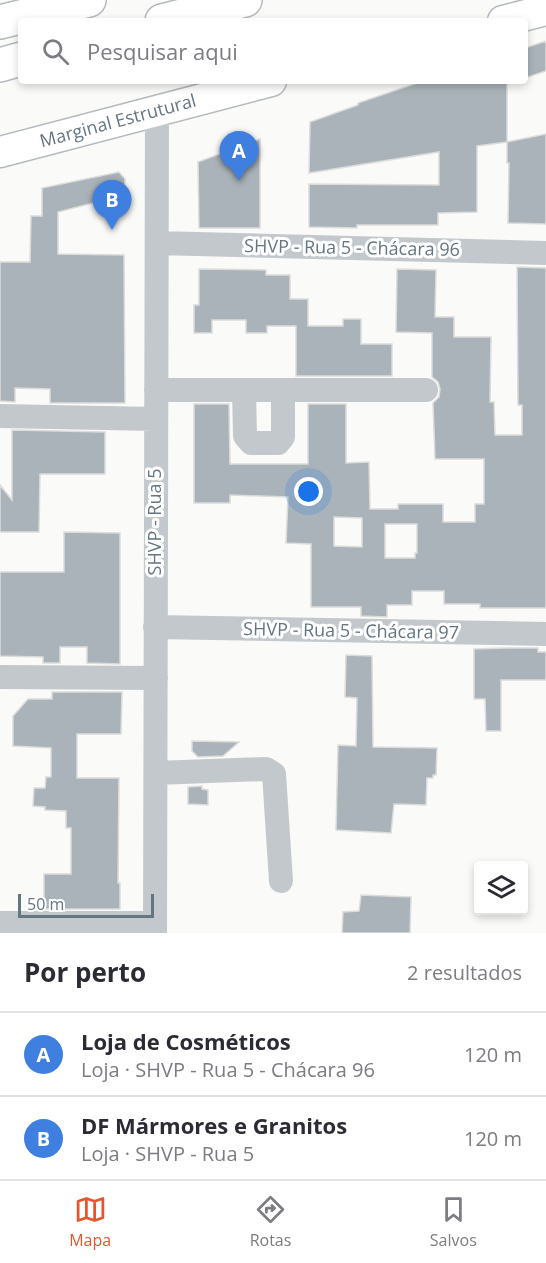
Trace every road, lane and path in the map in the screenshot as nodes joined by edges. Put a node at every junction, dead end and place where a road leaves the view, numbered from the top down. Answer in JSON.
{"nodes":[{"id":1,"x":13,"y":0,"type":"edge"},
{"id":2,"x":89,"y":0,"type":"edge"},
{"id":3,"x":245,"y":0,"type":"edge"},
{"id":4,"x":0,"y":10,"type":"edge"},
{"id":5,"x":546,"y":10,"type":"edge"},
{"id":6,"x":174,"y":18,"type":"edge"},
{"id":7,"x":515,"y":18,"type":"edge"},
{"id":8,"x":0,"y":22,"type":"edge"},
{"id":9,"x":18,"y":60,"type":"edge"},
{"id":10,"x":0,"y":65,"type":"edge"},
{"id":11,"x":259,"y":84,"type":"edge"},
{"id":12,"x":157,"y":110,"type":"junction"},
{"id":13,"x":0,"y":152,"type":"edge"},
{"id":14,"x":157,"y":243,"type":"junction"},
{"id":15,"x":546,"y":253,"type":"edge"},
{"id":16,"x":156,"y":390,"type":"junction"},
{"id":17,"x":244,"y":390,"type":"junction"},
{"id":18,"x":283,"y":390,"type":"junction"},
{"id":19,"x":426,"y":390,"type":"dead end"},
{"id":20,"x":0,"y":416,"type":"edge"},
{"id":21,"x":156,"y":419,"type":"junction"},
{"id":22,"x":155,"y":627,"type":"junction"},
{"id":23,"x":546,"y":634,"type":"edge"},
{"id":24,"x":0,"y":676,"type":"edge"},
{"id":25,"x":156,"y":678,"type":"junction"},
{"id":26,"x":156,"y":772,"type":"junction"},
{"id":27,"x":281,"y":881,"type":"dead end"},
{"id":28,"x":0,"y":923,"type":"edge"},
{"id":29,"x":155,"y":928,"type":"edge"}],
"edges":[{"from":1,"to":4,"type":"street"},
{"from":2,"to":8,"type":"highway"},
{"from":3,"to":6,"type":"highway"},
{"from":5,"to":7,"type":"main road"},
{"from":9,"to":10,"type":"highway"},
{"from":11,"to":12,"type":"main road","name":"Marginal Estrutural"},
{"from":12,"to":13,"type":"main road","name":"Marginal Estrutural"},
{"from":12,"to":14,"type":"street","name":"SHVP - Rua 5"},
{"from":14,"to":15,"type":"street","name":"SHVP - Rua 5 - Chácara 96"},
{"from":14,"to":16,"type":"street","name":"SHVP - Rua 5"},
{"from":16,"to":17,"type":"street"},
{"from":16,"to":21,"type":"street","name":"SHVP - Rua 5"},
{"from":17,"to":18,"type":"street"},
{"from":17,"to":18,"type":"street"},
{"from":18,"to":19,"type":"street"},
{"from":20,"to":21,"type":"street"},
{"from":21,"to":22,"type":"street","name":"SHVP - Rua 5"},
{"from":22,"to":23,"type":"street","name":"SHVP - Rua 5 - Chácara 97"},
{"from":22,"to":25,"type":"street","name":"SHVP - Rua 5"},
{"from":24,"to":25,"type":"street"},
{"from":25,"to":26,"type":"street","name":"SHVP - Rua 5"},
{"from":26,"to":27,"type":"street"},
{"from":26,"to":29,"type":"street","name":"SHVP - Rua 5"},
{"from":28,"to":29,"type":"street"}]}
